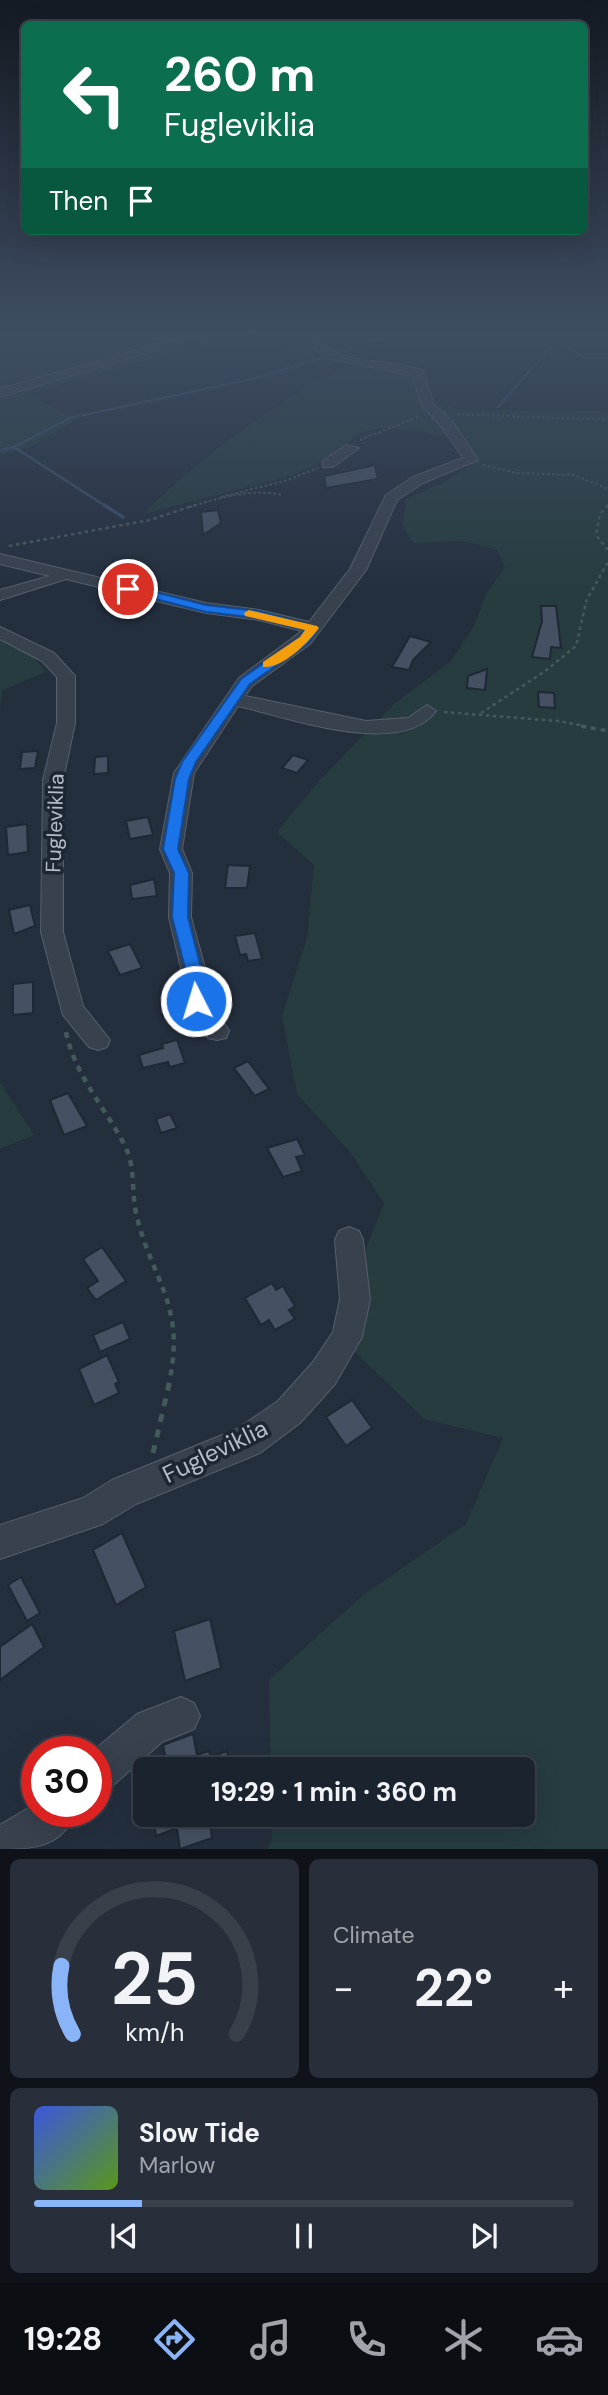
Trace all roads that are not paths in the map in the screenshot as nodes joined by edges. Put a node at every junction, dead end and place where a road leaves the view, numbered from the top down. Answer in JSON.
{"nodes":[{"id":1,"x":444,"y":421,"type":"edge"},
{"id":2,"x":352,"y":449,"type":"road end"},
{"id":3,"x":328,"y":464,"type":"road end"},
{"id":4,"x":0,"y":559,"type":"edge"},
{"id":5,"x":63,"y":574,"type":"junction"},
{"id":6,"x":0,"y":595,"type":"edge"},
{"id":7,"x":313,"y":628,"type":"junction"},
{"id":8,"x":0,"y":632,"type":"edge"},
{"id":9,"x":233,"y":699,"type":"junction"},
{"id":10,"x":427,"y":711,"type":"road end"},
{"id":11,"x":218,"y":1031,"type":"dead end"},
{"id":12,"x":98,"y":1040,"type":"dead end"},
{"id":13,"x":349,"y":1240,"type":"dead end"},
{"id":14,"x":0,"y":1542,"type":"edge"},
{"id":15,"x":181,"y":1716,"type":"dead end"},
{"id":16,"x":112,"y":1760,"type":"edge"},
{"id":17,"x":36,"y":1827,"type":"edge"},
{"id":18,"x":0,"y":1847,"type":"edge"}],
"edges":[{"from":1,"to":7,"type":"street"},
{"from":2,"to":3,"type":"street"},
{"from":4,"to":5,"type":"street"},
{"from":5,"to":6,"type":"street"},
{"from":5,"to":7,"type":"street"},
{"from":7,"to":9,"type":"street"},
{"from":8,"to":12,"type":"street","name":"Fugleviklia"},
{"from":9,"to":10,"type":"street"},
{"from":9,"to":11,"type":"street"},
{"from":13,"to":14,"type":"street","name":"Fugleviklia"},
{"from":15,"to":16,"type":"street"},
{"from":17,"to":18,"type":"street"}]}
